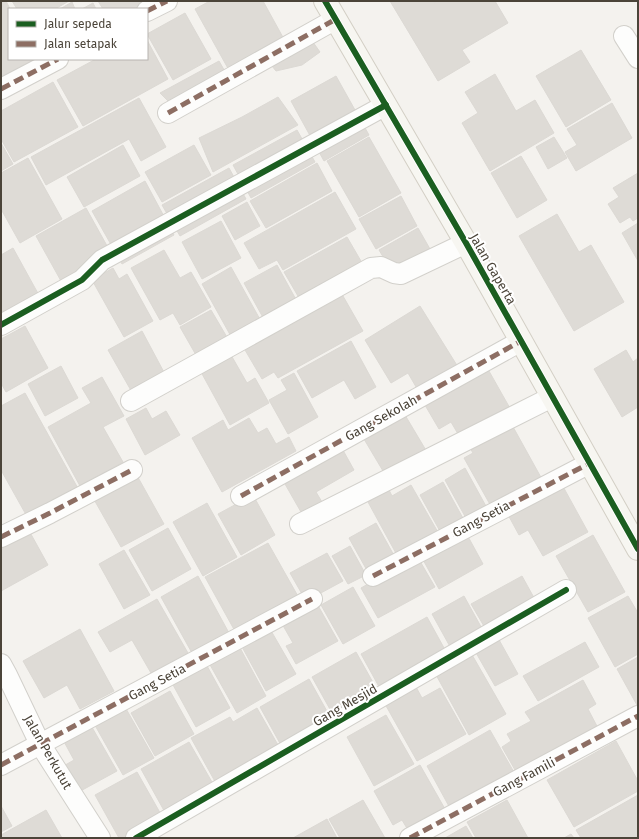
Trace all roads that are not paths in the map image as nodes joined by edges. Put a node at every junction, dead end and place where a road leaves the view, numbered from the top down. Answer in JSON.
{"nodes":[{"id":1,"x":166,"y":1,"type":"edge"},
{"id":2,"x":148,"y":10,"type":"edge"},
{"id":3,"x":331,"y":10,"type":"edge"},
{"id":4,"x":624,"y":36,"type":"dead end"},
{"id":5,"x":638,"y":58,"type":"edge"},
{"id":6,"x":56,"y":60,"type":"edge"},
{"id":7,"x":1,"y":89,"type":"edge"},
{"id":8,"x":386,"y":105,"type":"junction"},
{"id":9,"x":168,"y":113,"type":"dead end"},
{"id":10,"x":466,"y":243,"type":"junction"},
{"id":11,"x":1,"y":325,"type":"edge"},
{"id":12,"x":521,"y":341,"type":"junction"},
{"id":13,"x":552,"y":397,"type":"junction"},
{"id":14,"x":130,"y":401,"type":"dead end"},
{"id":15,"x":590,"y":463,"type":"junction"},
{"id":16,"x":132,"y":470,"type":"dead end"},
{"id":17,"x":241,"y":496,"type":"dead end"},
{"id":18,"x":300,"y":524,"type":"dead end"},
{"id":19,"x":1,"y":537,"type":"edge"},
{"id":20,"x":638,"y":549,"type":"edge"},
{"id":21,"x":373,"y":576,"type":"dead end"},
{"id":22,"x":566,"y":590,"type":"dead end"},
{"id":23,"x":312,"y":600,"type":"dead end"},
{"id":24,"x":1,"y":664,"type":"edge"},
{"id":25,"x":638,"y":716,"type":"edge"},
{"id":26,"x":40,"y":744,"type":"junction"},
{"id":27,"x":1,"y":765,"type":"edge"},
{"id":28,"x":100,"y":838,"type":"edge"},
{"id":29,"x":136,"y":838,"type":"edge"},
{"id":30,"x":410,"y":838,"type":"edge"}],
"edges":[{"from":1,"to":2,"type":"street"},
{"from":3,"to":8,"type":"street","name":"Jalan Gaperta"},
{"from":3,"to":9,"type":"street"},
{"from":4,"to":5,"type":"street"},
{"from":6,"to":7,"type":"street"},
{"from":8,"to":10,"type":"street","name":"Jalan Gaperta"},
{"from":8,"to":11,"type":"street"},
{"from":10,"to":12,"type":"street","name":"Jalan Gaperta"},
{"from":10,"to":14,"type":"street"},
{"from":12,"to":13,"type":"street","name":"Jalan Gaperta"},
{"from":12,"to":17,"type":"street","name":"Gang Sekolah"},
{"from":13,"to":15,"type":"street","name":"Jalan Gaperta"},
{"from":13,"to":18,"type":"street"},
{"from":15,"to":20,"type":"street","name":"Jalan Gaperta"},
{"from":15,"to":21,"type":"street","name":"Gang Setia"},
{"from":16,"to":19,"type":"street"},
{"from":22,"to":29,"type":"street","name":"Gang Mesjid"},
{"from":23,"to":26,"type":"street","name":"Gang Setia"},
{"from":24,"to":26,"type":"street","name":"Jalan Perkutut"},
{"from":25,"to":30,"type":"street","name":"Gang Famili"},
{"from":26,"to":27,"type":"street","name":"Gang Setia"},
{"from":26,"to":28,"type":"street","name":"Jalan Perkutut"}]}
